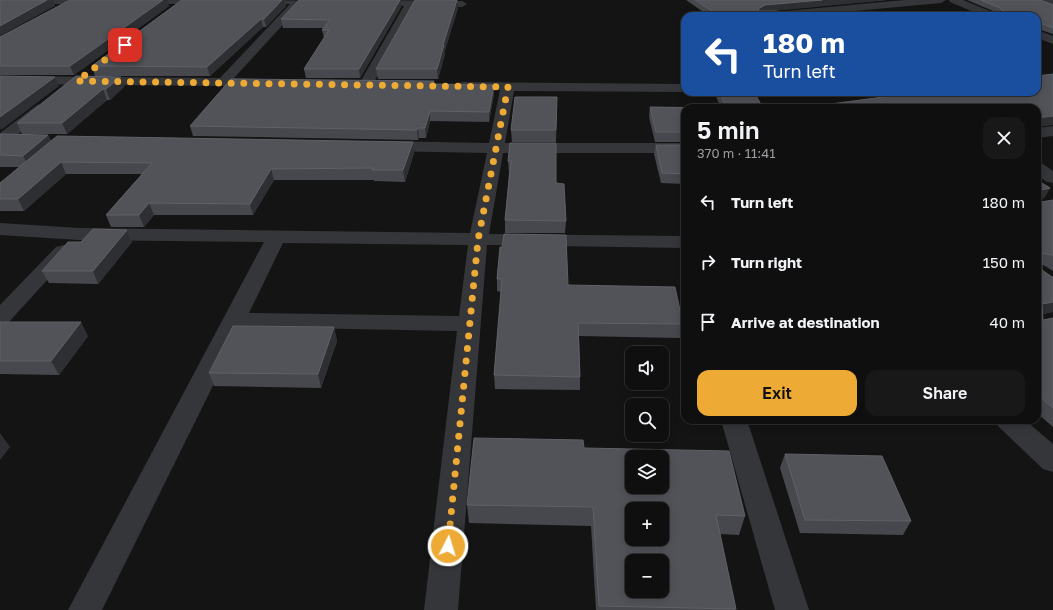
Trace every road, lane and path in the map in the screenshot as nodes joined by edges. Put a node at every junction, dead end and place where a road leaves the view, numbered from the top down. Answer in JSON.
{"nodes":[{"id":1,"x":186,"y":0,"type":"edge"},
{"id":2,"x":299,"y":0,"type":"edge"},
{"id":3,"x":941,"y":0,"type":"edge"},
{"id":4,"x":954,"y":0,"type":"edge"},
{"id":5,"x":1044,"y":0,"type":"edge"},
{"id":6,"x":8,"y":1,"type":"edge"},
{"id":7,"x":74,"y":1,"type":"edge"},
{"id":8,"x":111,"y":1,"type":"edge"},
{"id":9,"x":126,"y":1,"type":"edge"},
{"id":10,"x":224,"y":1,"type":"edge"},
{"id":11,"x":246,"y":1,"type":"edge"},
{"id":12,"x":336,"y":1,"type":"edge"},
{"id":13,"x":412,"y":1,"type":"edge"},
{"id":14,"x":359,"y":2,"type":"edge"},
{"id":15,"x":1053,"y":3,"type":"edge"},
{"id":16,"x":462,"y":4,"type":"dead end"},
{"id":17,"x":54,"y":12,"type":"edge"},
{"id":18,"x":821,"y":12,"type":"edge"},
{"id":19,"x":983,"y":12,"type":"edge"},
{"id":20,"x":167,"y":15,"type":"edge"},
{"id":21,"x":1041,"y":36,"type":"edge"},
{"id":22,"x":1053,"y":40,"type":"edge"},
{"id":23,"x":96,"y":67,"type":"edge"},
{"id":24,"x":0,"y":80,"type":"edge"},
{"id":25,"x":77,"y":81,"type":"junction"},
{"id":26,"x":223,"y":82,"type":"junction"},
{"id":27,"x":270,"y":83,"type":"edge"},
{"id":28,"x":350,"y":84,"type":"edge"},
{"id":29,"x":366,"y":84,"type":"junction"},
{"id":30,"x":382,"y":84,"type":"edge"},
{"id":31,"x":453,"y":86,"type":"edge"},
{"id":32,"x":508,"y":87,"type":"junction"},
{"id":33,"x":681,"y":88,"type":"edge"},
{"id":34,"x":1053,"y":131,"type":"edge"},
{"id":35,"x":1041,"y":133,"type":"edge"},
{"id":36,"x":1,"y":140,"type":"edge"},
{"id":37,"x":27,"y":140,"type":"edge"},
{"id":38,"x":370,"y":146,"type":"edge"},
{"id":39,"x":497,"y":148,"type":"junction"},
{"id":40,"x":681,"y":148,"type":"edge"},
{"id":41,"x":1041,"y":170,"type":"edge"},
{"id":42,"x":1053,"y":178,"type":"edge"},
{"id":43,"x":0,"y":230,"type":"edge"},
{"id":44,"x":79,"y":234,"type":"junction"},
{"id":45,"x":277,"y":236,"type":"junction"},
{"id":46,"x":478,"y":240,"type":"junction"},
{"id":47,"x":681,"y":247,"type":"edge"},
{"id":48,"x":0,"y":318,"type":"edge"},
{"id":49,"x":233,"y":320,"type":"junction"},
{"id":50,"x":470,"y":324,"type":"junction"},
{"id":51,"x":735,"y":424,"type":"edge"},
{"id":52,"x":1012,"y":424,"type":"edge"},
{"id":53,"x":1053,"y":461,"type":"edge"},
{"id":54,"x":85,"y":610,"type":"edge"},
{"id":55,"x":441,"y":610,"type":"edge"},
{"id":56,"x":792,"y":610,"type":"edge"}],
"edges":[{"from":1,"to":9,"type":"street"},
{"from":1,"to":10,"type":"street"},
{"from":1,"to":20,"type":"street"},
{"from":2,"to":11,"type":"street"},
{"from":2,"to":12,"type":"street"},
{"from":2,"to":26,"type":"street"},
{"from":3,"to":18,"type":"street"},
{"from":4,"to":19,"type":"street"},
{"from":5,"to":15,"type":"street"},
{"from":6,"to":7,"type":"street"},
{"from":7,"to":8,"type":"street"},
{"from":7,"to":17,"type":"street"},
{"from":13,"to":14,"type":"street"},
{"from":13,"to":16,"type":"street"},
{"from":13,"to":29,"type":"street"},
{"from":21,"to":22,"type":"street"},
{"from":23,"to":25,"type":"street"},
{"from":24,"to":25,"type":"street"},
{"from":25,"to":26,"type":"street"},
{"from":25,"to":36,"type":"street"},
{"from":26,"to":27,"type":"street"},
{"from":28,"to":29,"type":"street"},
{"from":29,"to":30,"type":"street"},
{"from":31,"to":32,"type":"street"},
{"from":32,"to":33,"type":"street"},
{"from":32,"to":39,"type":"street"},
{"from":34,"to":35,"type":"street"},
{"from":36,"to":37,"type":"street"},
{"from":38,"to":39,"type":"street"},
{"from":39,"to":40,"type":"street"},
{"from":39,"to":46,"type":"street"},
{"from":41,"to":42,"type":"street"},
{"from":43,"to":44,"type":"street"},
{"from":44,"to":45,"type":"street"},
{"from":44,"to":48,"type":"street"},
{"from":45,"to":46,"type":"street"},
{"from":45,"to":49,"type":"street"},
{"from":46,"to":47,"type":"street"},
{"from":46,"to":50,"type":"street"},
{"from":49,"to":50,"type":"street"},
{"from":49,"to":54,"type":"street"},
{"from":50,"to":55,"type":"street"},
{"from":51,"to":56,"type":"street"},
{"from":52,"to":53,"type":"street"}]}
